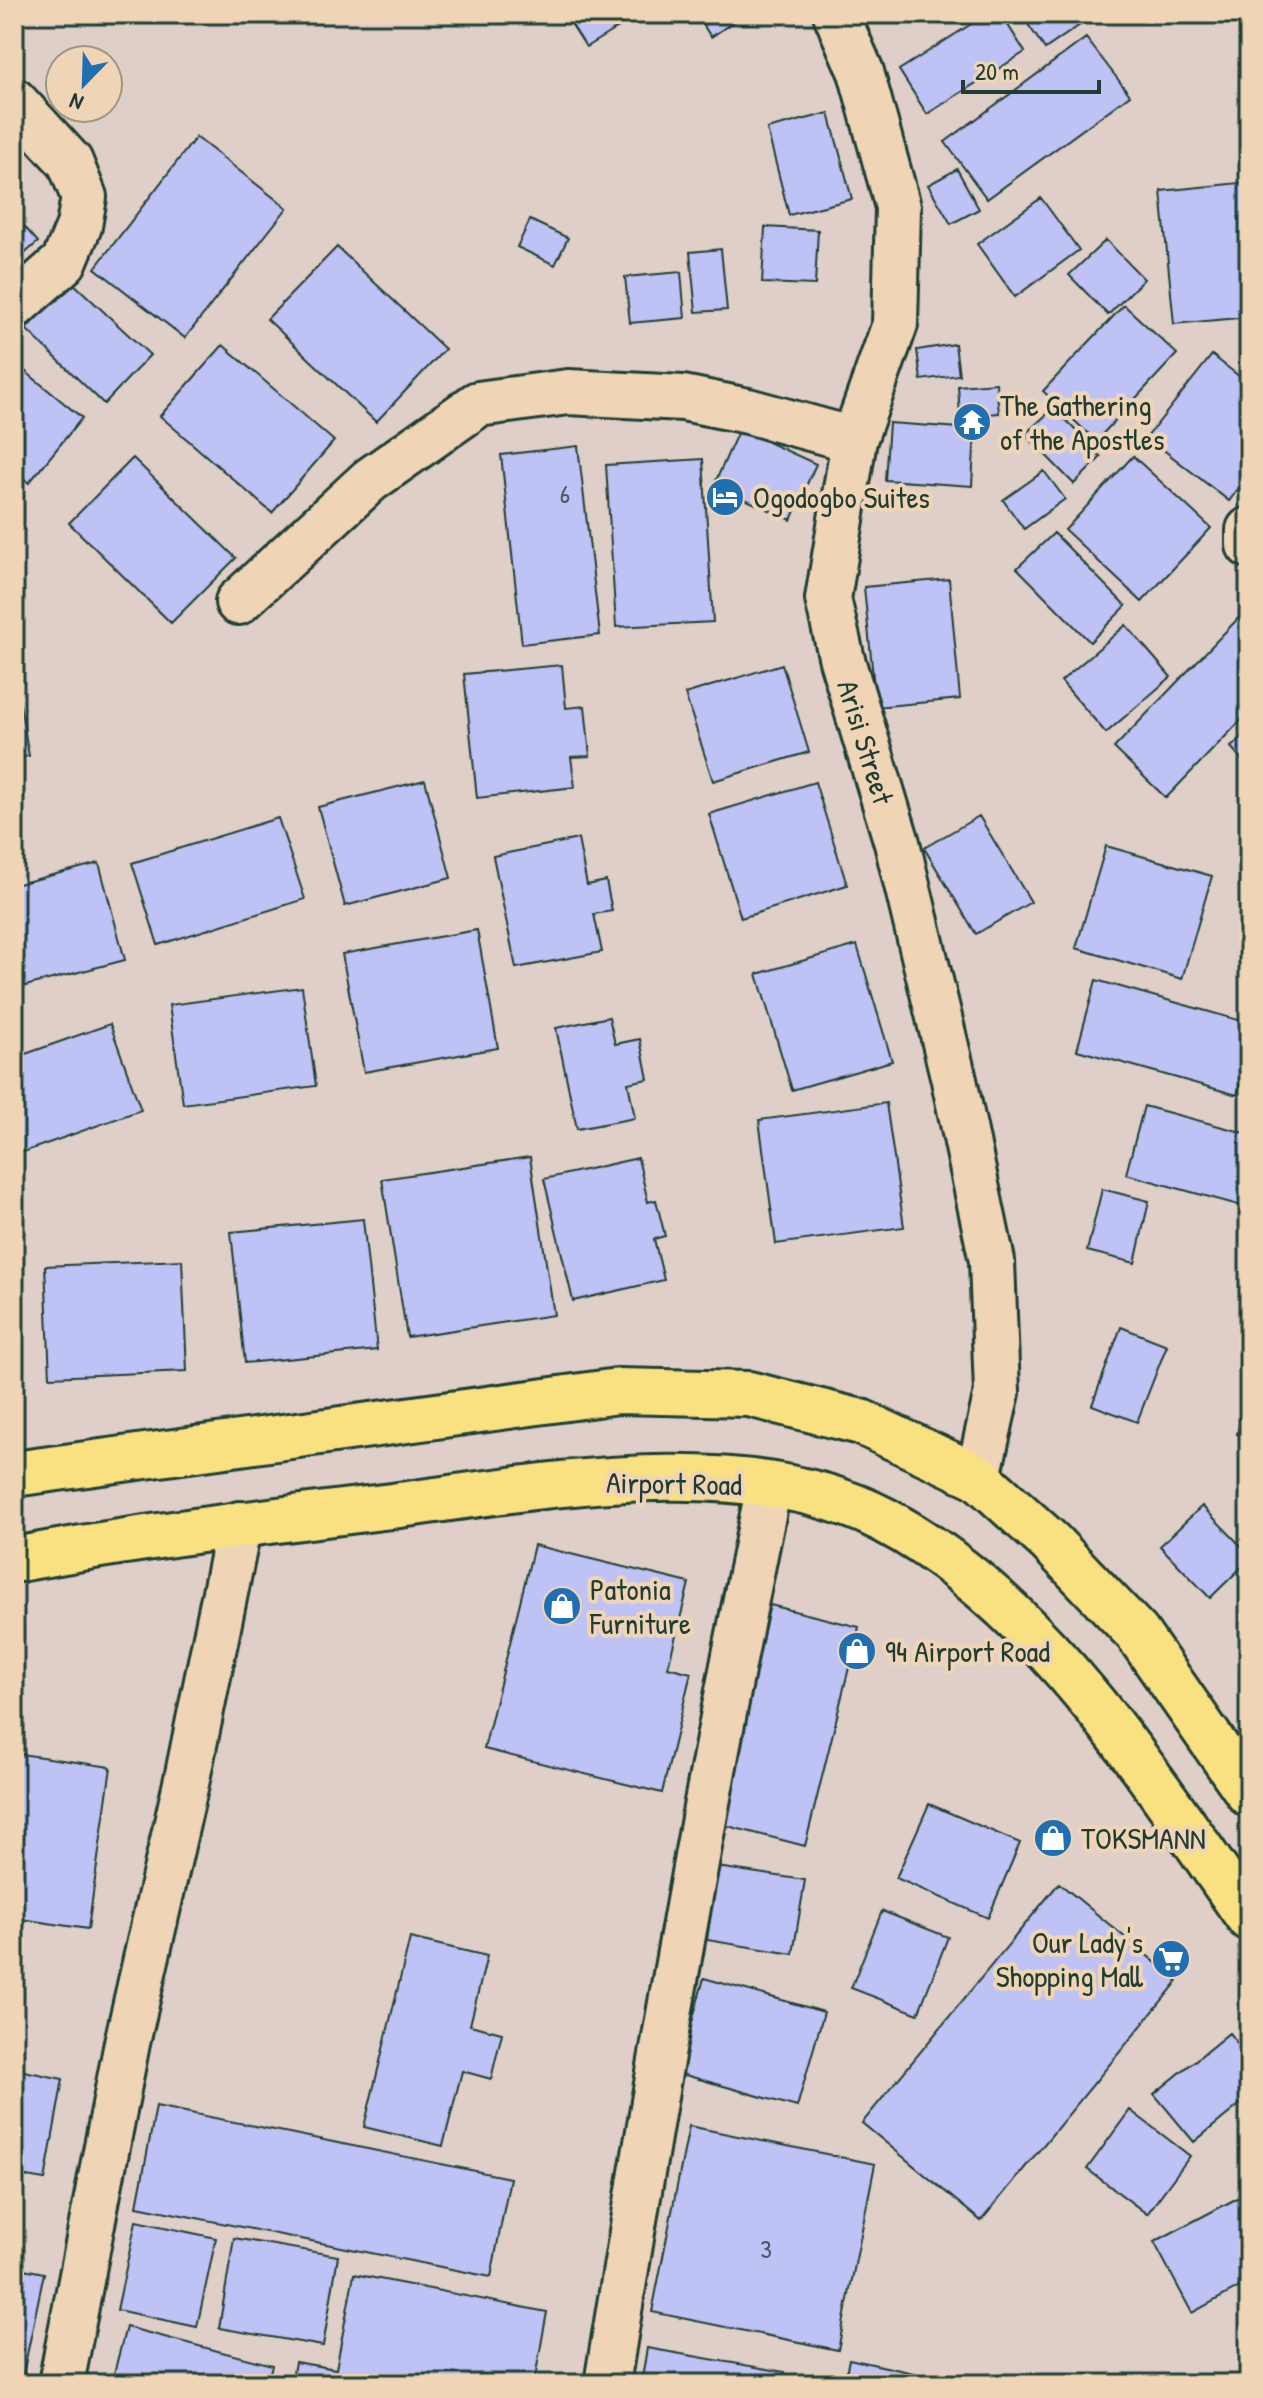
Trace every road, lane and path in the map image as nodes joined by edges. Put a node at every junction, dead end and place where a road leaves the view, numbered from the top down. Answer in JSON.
{"nodes":[{"id":1,"x":836,"y":14,"type":"edge"},
{"id":2,"x":14,"y":101,"type":"edge"},
{"id":3,"x":14,"y":306,"type":"edge"},
{"id":4,"x":854,"y":440,"type":"junction"},
{"id":5,"x":1249,"y":530,"type":"edge"},
{"id":6,"x":1249,"y":545,"type":"edge"},
{"id":7,"x":238,"y":602,"type":"dead end"},
{"id":8,"x":14,"y":1474,"type":"edge"},
{"id":9,"x":978,"y":1477,"type":"junction"},
{"id":10,"x":769,"y":1486,"type":"junction"},
{"id":11,"x":239,"y":1524,"type":"junction"},
{"id":12,"x":14,"y":1560,"type":"edge"},
{"id":13,"x":1249,"y":1794,"type":"edge"},
{"id":14,"x":1249,"y":1918,"type":"edge"},
{"id":15,"x":61,"y":2384,"type":"edge"},
{"id":16,"x":607,"y":2384,"type":"edge"}],
"edges":[{"from":1,"to":4,"type":"street","name":"Arisi Street"},
{"from":2,"to":3,"type":"street"},
{"from":4,"to":7,"type":"street"},
{"from":4,"to":9,"type":"street","name":"Arisi Street"},
{"from":5,"to":6,"type":"street"},
{"from":8,"to":9,"type":"main road"},
{"from":9,"to":13,"type":"main road"},
{"from":10,"to":11,"type":"main road","name":"Airport Road"},
{"from":10,"to":14,"type":"main road","name":"Airport Road"},
{"from":10,"to":16,"type":"street"},
{"from":11,"to":12,"type":"main road","name":"Airport Road"},
{"from":11,"to":15,"type":"street"}]}
